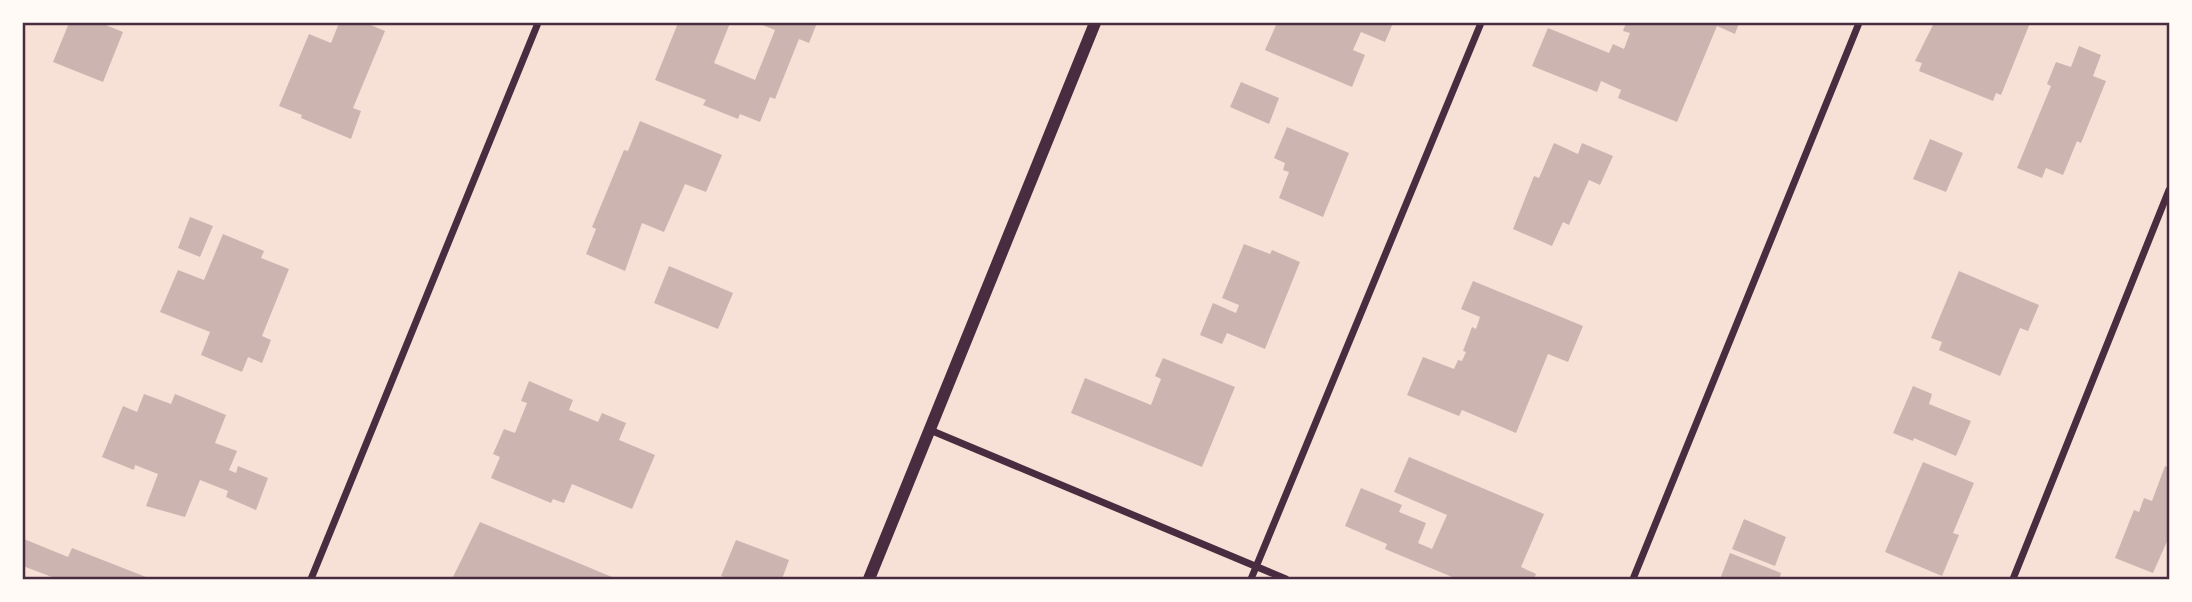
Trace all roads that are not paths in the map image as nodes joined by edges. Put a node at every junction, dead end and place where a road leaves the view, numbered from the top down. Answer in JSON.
{"nodes":[{"id":1,"x":538,"y":23,"type":"edge"},
{"id":2,"x":1095,"y":23,"type":"edge"},
{"id":3,"x":1481,"y":23,"type":"edge"},
{"id":4,"x":1859,"y":23,"type":"edge"},
{"id":5,"x":2169,"y":190,"type":"edge"},
{"id":6,"x":930,"y":430,"type":"junction"},
{"id":7,"x":1256,"y":567,"type":"junction"},
{"id":8,"x":311,"y":579,"type":"edge"},
{"id":9,"x":869,"y":579,"type":"edge"},
{"id":10,"x":1251,"y":579,"type":"edge"},
{"id":11,"x":1286,"y":579,"type":"edge"},
{"id":12,"x":1633,"y":579,"type":"edge"},
{"id":13,"x":2013,"y":579,"type":"edge"}],
"edges":[{"from":1,"to":8,"type":"street"},
{"from":2,"to":6,"type":"street"},
{"from":3,"to":7,"type":"street"},
{"from":4,"to":12,"type":"street"},
{"from":5,"to":13,"type":"street"},
{"from":6,"to":7,"type":"street"},
{"from":6,"to":9,"type":"street"},
{"from":7,"to":10,"type":"street"},
{"from":7,"to":11,"type":"street"}]}
